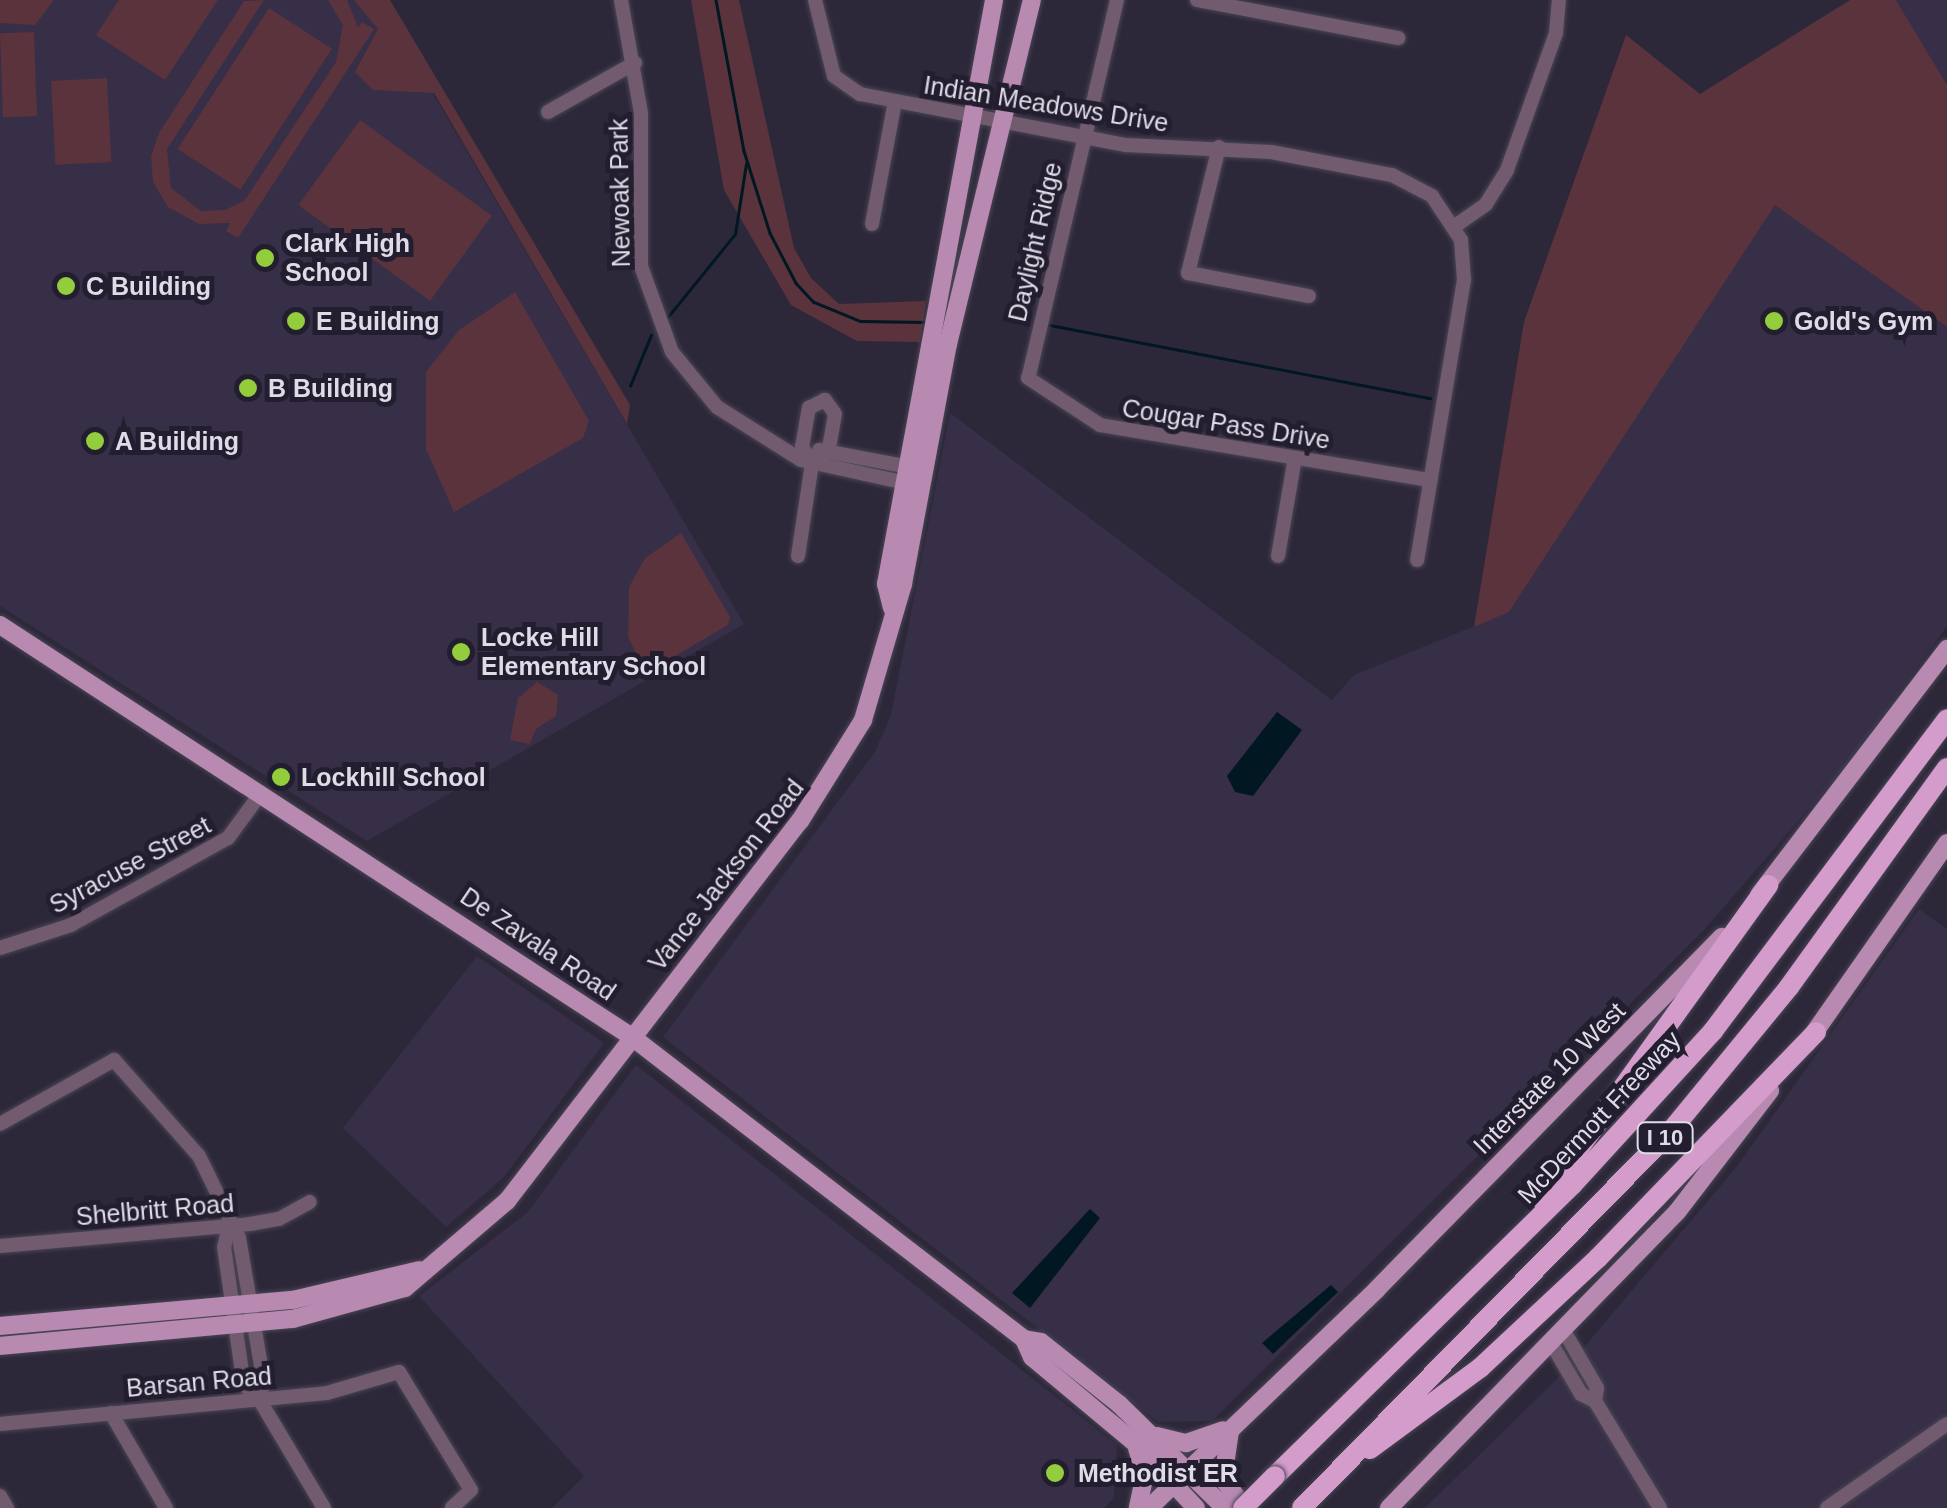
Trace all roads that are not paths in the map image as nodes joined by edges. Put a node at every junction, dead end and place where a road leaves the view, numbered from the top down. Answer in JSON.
{"nodes":[{"id":1,"x":621,"y":0,"type":"edge"},
{"id":2,"x":816,"y":0,"type":"edge"},
{"id":3,"x":994,"y":0,"type":"edge"},
{"id":4,"x":1032,"y":0,"type":"edge"},
{"id":5,"x":1117,"y":0,"type":"edge"},
{"id":6,"x":1197,"y":0,"type":"edge"},
{"id":7,"x":1559,"y":0,"type":"edge"},
{"id":8,"x":1398,"y":38,"type":"dead end"},
{"id":9,"x":635,"y":63,"type":"junction"},
{"id":10,"x":895,"y":101,"type":"junction"},
{"id":11,"x":548,"y":112,"type":"dead end"},
{"id":12,"x":976,"y":116,"type":"junction"},
{"id":13,"x":1000,"y":120,"type":"junction"},
{"id":14,"x":1082,"y":136,"type":"junction"},
{"id":15,"x":1219,"y":148,"type":"junction"},
{"id":16,"x":872,"y":224,"type":"dead end"},
{"id":17,"x":1456,"y":226,"type":"junction"},
{"id":18,"x":1310,"y":296,"type":"dead end"},
{"id":19,"x":1028,"y":378,"type":"joint"},
{"id":20,"x":784,"y":447,"type":"junction"},
{"id":21,"x":802,"y":447,"type":"junction"},
{"id":22,"x":828,"y":452,"type":"junction"},
{"id":23,"x":1295,"y":458,"type":"junction"},
{"id":24,"x":812,"y":463,"type":"junction"},
{"id":25,"x":916,"y":477,"type":"junction"},
{"id":26,"x":1430,"y":480,"type":"junction"},
{"id":27,"x":798,"y":556,"type":"dead end"},
{"id":28,"x":1278,"y":556,"type":"dead end"},
{"id":29,"x":1417,"y":560,"type":"dead end"},
{"id":30,"x":0,"y":625,"type":"edge"},
{"id":31,"x":1947,"y":650,"type":"edge"},
{"id":32,"x":1947,"y":719,"type":"edge"},
{"id":33,"x":1947,"y":768,"type":"edge"},
{"id":34,"x":260,"y":793,"type":"junction"},
{"id":35,"x":1947,"y":842,"type":"edge"},
{"id":36,"x":1768,"y":885,"type":"junction"},
{"id":37,"x":0,"y":948,"type":"edge"},
{"id":38,"x":1816,"y":1032,"type":"junction"},
{"id":39,"x":632,"y":1037,"type":"junction"},
{"id":40,"x":0,"y":1124,"type":"edge"},
{"id":41,"x":310,"y":1202,"type":"dead end"},
{"id":42,"x":229,"y":1226,"type":"junction"},
{"id":43,"x":0,"y":1246,"type":"edge"},
{"id":44,"x":1488,"y":1271,"type":"junction"},
{"id":45,"x":240,"y":1314,"type":"junction"},
{"id":46,"x":0,"y":1326,"type":"edge"},
{"id":47,"x":1558,"y":1337,"type":"junction"},
{"id":48,"x":0,"y":1346,"type":"edge"},
{"id":49,"x":258,"y":1364,"type":"junction"},
{"id":50,"x":240,"y":1369,"type":"junction"},
{"id":51,"x":259,"y":1399,"type":"junction"},
{"id":52,"x":111,"y":1413,"type":"junction"},
{"id":53,"x":0,"y":1424,"type":"edge"},
{"id":54,"x":1947,"y":1424,"type":"edge"},
{"id":55,"x":1232,"y":1426,"type":"junction"},
{"id":56,"x":1144,"y":1439,"type":"junction"},
{"id":57,"x":1188,"y":1470,"type":"junction"},
{"id":58,"x":1339,"y":1470,"type":"junction"},
{"id":59,"x":1173,"y":1484,"type":"junction"},
{"id":60,"x":0,"y":1496,"type":"edge"},
{"id":61,"x":7,"y":1508,"type":"edge"},
{"id":62,"x":166,"y":1508,"type":"edge"},
{"id":63,"x":324,"y":1508,"type":"edge"},
{"id":64,"x":452,"y":1508,"type":"edge"},
{"id":65,"x":1138,"y":1508,"type":"edge"},
{"id":66,"x":1149,"y":1508,"type":"edge"},
{"id":67,"x":1196,"y":1508,"type":"edge"},
{"id":68,"x":1225,"y":1508,"type":"edge"},
{"id":69,"x":1244,"y":1508,"type":"edge"},
{"id":70,"x":1303,"y":1508,"type":"edge"},
{"id":71,"x":1389,"y":1508,"type":"edge"},
{"id":72,"x":1660,"y":1508,"type":"edge"},
{"id":73,"x":1827,"y":1508,"type":"edge"}],
"edges":[{"from":1,"to":9,"type":"street","name":"Newoak Park"},
{"from":2,"to":10,"type":"street","name":"Indian Meadows Drive"},
{"from":3,"to":12,"type":"main road","name":"Vance Jackson Road"},
{"from":4,"to":13,"type":"main road","name":"Vance Jackson Road"},
{"from":5,"to":14,"type":"street","name":"Daylight Ridge"},
{"from":6,"to":8,"type":"street"},
{"from":7,"to":17,"type":"street"},
{"from":9,"to":11,"type":"street"},
{"from":9,"to":20,"type":"street","name":"Newoak Park"},
{"from":10,"to":12,"type":"street","name":"Indian Meadows Drive"},
{"from":10,"to":16,"type":"street"},
{"from":12,"to":13,"type":"street","name":"Indian Meadows Drive"},
{"from":12,"to":25,"type":"main road","name":"Vance Jackson Road"},
{"from":13,"to":14,"type":"street","name":"Indian Meadows Drive"},
{"from":13,"to":25,"type":"main road","name":"Vance Jackson Road"},
{"from":14,"to":15,"type":"street","name":"Indian Meadows Drive"},
{"from":14,"to":19,"type":"street","name":"Daylight Ridge"},
{"from":15,"to":17,"type":"street","name":"Indian Meadows Drive"},
{"from":15,"to":18,"type":"street"},
{"from":17,"to":26,"type":"street"},
{"from":19,"to":23,"type":"street","name":"Cougar Pass Drive"},
{"from":20,"to":21,"type":"street","name":"Newoak Park"},
{"from":20,"to":24,"type":"street","name":"Newoak Park"},
{"from":21,"to":22,"type":"street","name":"Newoak Park"},
{"from":21,"to":22,"type":"street"},
{"from":21,"to":24,"type":"street"},
{"from":22,"to":24,"type":"street"},
{"from":22,"to":25,"type":"street","name":"Newoak Park"},
{"from":23,"to":26,"type":"street","name":"Cougar Pass Drive"},
{"from":23,"to":28,"type":"street"},
{"from":24,"to":25,"type":"street","name":"Newoak Park"},
{"from":24,"to":27,"type":"street"},
{"from":25,"to":39,"type":"main road","name":"Vance Jackson Road"},
{"from":26,"to":29,"type":"street"},
{"from":30,"to":34,"type":"main road","name":"De Zavala Road"},
{"from":31,"to":36,"type":"main road","name":"Interstate 10 West"},
{"from":32,"to":44,"type":"highway","name":"McDermott Freeway","number":"I 10"},
{"from":33,"to":58,"type":"highway","number":"I 10"},
{"from":34,"to":37,"type":"street","name":"Syracuse Street"},
{"from":34,"to":39,"type":"main road","name":"De Zavala Road"},
{"from":35,"to":38,"type":"main road"},
{"from":36,"to":44,"type":"highway"},
{"from":36,"to":55,"type":"main road","name":"Interstate 10 West"},
{"from":38,"to":47,"type":"main road"},
{"from":38,"to":58,"type":"highway"},
{"from":39,"to":45,"type":"main road","name":"Vance Jackson Road"},
{"from":39,"to":56,"type":"main road","name":"De Zavala Road"},
{"from":40,"to":42,"type":"street"},
{"from":41,"to":42,"type":"street","name":"Shelbritt Road"},
{"from":42,"to":43,"type":"street","name":"Shelbritt Road"},
{"from":42,"to":45,"type":"street"},
{"from":44,"to":69,"type":"highway","name":"McDermott Freeway","number":"I 10","bridge":true},
{"from":45,"to":46,"type":"main road","name":"Vance Jackson Road"},
{"from":45,"to":48,"type":"main road","name":"Vance Jackson Road"},
{"from":45,"to":49,"type":"street"},
{"from":45,"to":50,"type":"street"},
{"from":47,"to":71,"type":"main road"},
{"from":47,"to":72,"type":"street"},
{"from":49,"to":50,"type":"street"},
{"from":49,"to":51,"type":"street"},
{"from":50,"to":51,"type":"street"},
{"from":51,"to":52,"type":"street","name":"Barsan Road"},
{"from":51,"to":63,"type":"street"},
{"from":51,"to":64,"type":"street","name":"Barsan Road"},
{"from":52,"to":53,"type":"street","name":"Barsan Road"},
{"from":52,"to":62,"type":"street"},
{"from":54,"to":73,"type":"street"},
{"from":55,"to":56,"type":"main road"},
{"from":55,"to":57,"type":"main road","name":"Interstate 10 West"},
{"from":55,"to":69,"type":"main road"},
{"from":56,"to":57,"type":"main road","name":"De Zavala Road"},
{"from":56,"to":59,"type":"main road","name":"De Zavala Road"},
{"from":56,"to":65,"type":"main road"},
{"from":57,"to":59,"type":"main road","name":"Interstate 10 West"},
{"from":57,"to":68,"type":"main road","name":"De Zavala Road"},
{"from":58,"to":70,"type":"highway","number":"I 10"},
{"from":59,"to":66,"type":"main road","name":"Interstate 10 West"},
{"from":59,"to":67,"type":"main road","name":"De Zavala Road"},
{"from":60,"to":61,"type":"street"}]}
